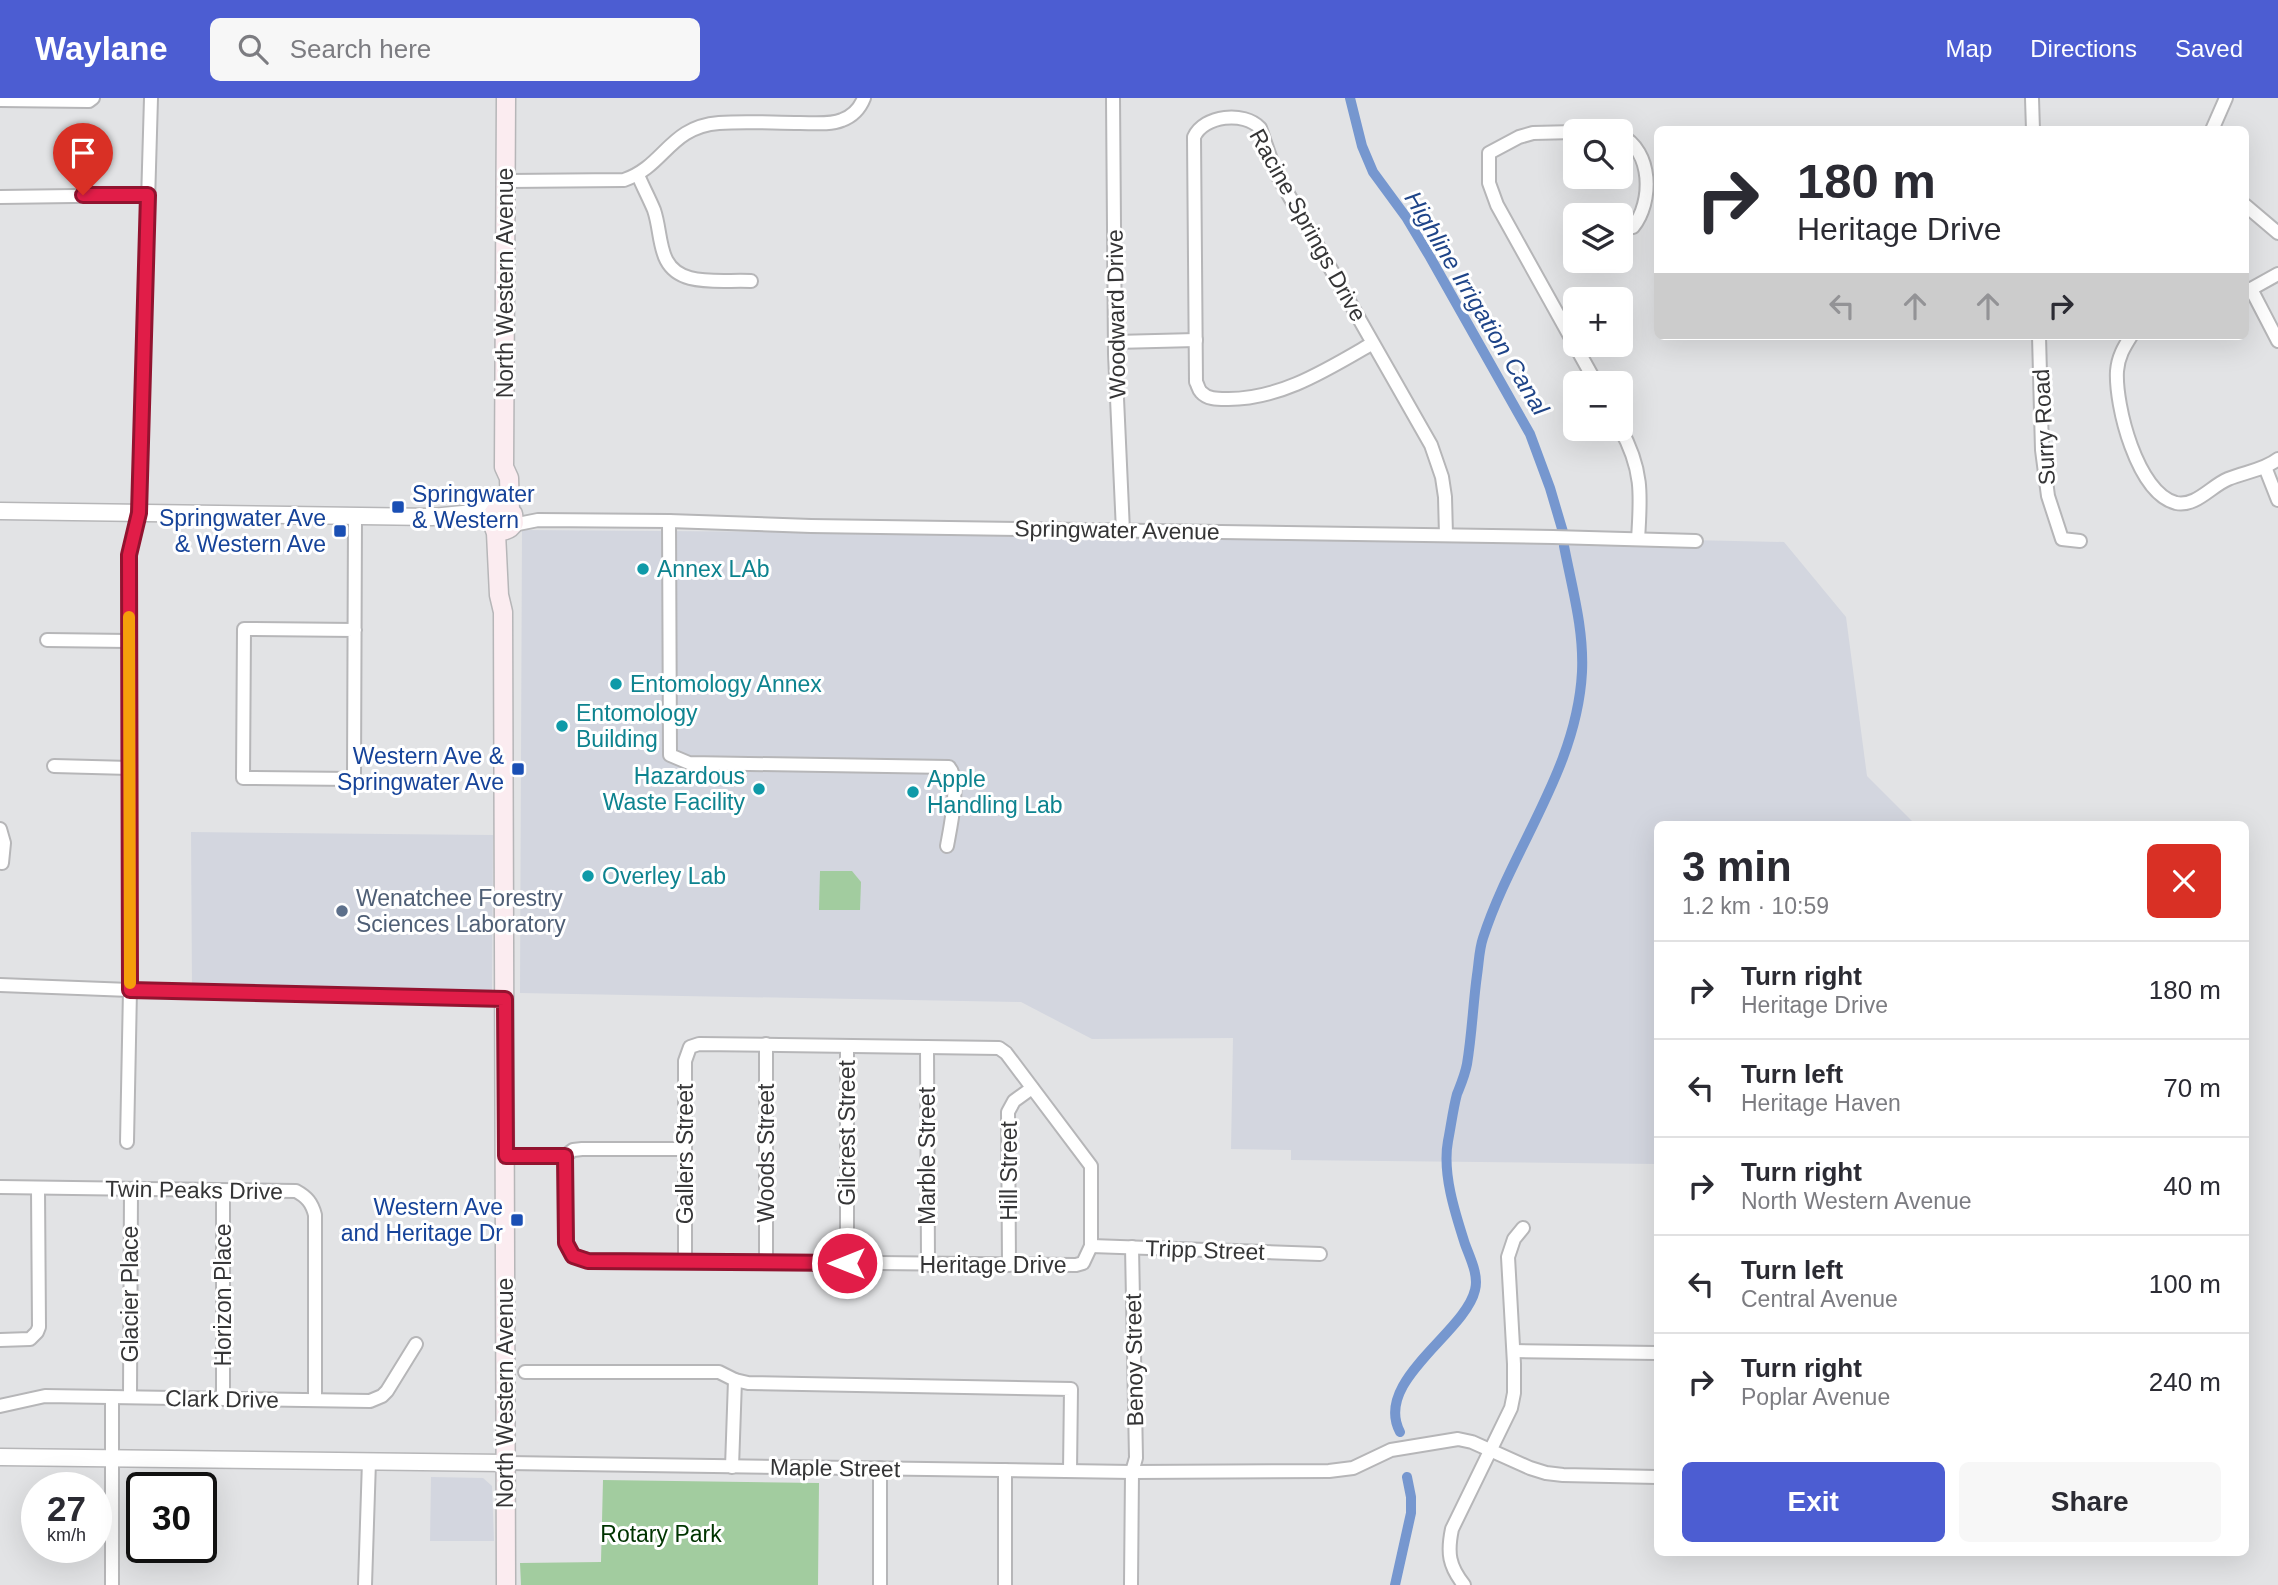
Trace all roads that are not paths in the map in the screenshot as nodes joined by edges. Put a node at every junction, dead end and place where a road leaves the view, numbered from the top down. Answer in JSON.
{"nodes":[{"id":1,"x":93,"y":98,"type":"edge"},
{"id":2,"x":151,"y":98,"type":"edge"},
{"id":3,"x":506,"y":98,"type":"edge"},
{"id":4,"x":864,"y":98,"type":"edge"},
{"id":5,"x":1113,"y":98,"type":"edge"},
{"id":6,"x":2032,"y":98,"type":"edge"},
{"id":7,"x":2226,"y":98,"type":"edge"},
{"id":8,"x":0,"y":100,"type":"edge"},
{"id":9,"x":2033,"y":126,"type":"edge"},
{"id":10,"x":2214,"y":126,"type":"edge"},
{"id":11,"x":1563,"y":133,"type":"edge"},
{"id":12,"x":1633,"y":144,"type":"edge"},
{"id":13,"x":638,"y":175,"type":"junction"},
{"id":14,"x":505,"y":181,"type":"junction"},
{"id":15,"x":148,"y":195,"type":"junction"},
{"id":16,"x":0,"y":197,"type":"edge"},
{"id":17,"x":2249,"y":208,"type":"edge"},
{"id":18,"x":1633,"y":227,"type":"dead end"},
{"id":19,"x":2278,"y":233,"type":"edge"},
{"id":20,"x":2278,"y":274,"type":"edge"},
{"id":21,"x":751,"y":281,"type":"dead end"},
{"id":22,"x":2249,"y":288,"type":"edge"},
{"id":23,"x":2249,"y":290,"type":"edge"},
{"id":24,"x":1196,"y":340,"type":"junction"},
{"id":25,"x":2039,"y":340,"type":"edge"},
{"id":26,"x":2128,"y":340,"type":"edge"},
{"id":27,"x":2278,"y":341,"type":"edge"},
{"id":28,"x":1115,"y":342,"type":"junction"},
{"id":29,"x":1373,"y":343,"type":"junction"},
{"id":30,"x":1589,"y":371,"type":"edge"},
{"id":31,"x":1627,"y":441,"type":"edge"},
{"id":32,"x":2278,"y":458,"type":"edge"},
{"id":33,"x":2265,"y":467,"type":"junction"},
{"id":34,"x":2278,"y":500,"type":"edge"},
{"id":35,"x":0,"y":511,"type":"edge"},
{"id":36,"x":139,"y":513,"type":"junction"},
{"id":37,"x":355,"y":516,"type":"junction"},
{"id":38,"x":503,"y":520,"type":"junction"},
{"id":39,"x":669,"y":521,"type":"junction"},
{"id":40,"x":1123,"y":531,"type":"junction"},
{"id":41,"x":1446,"y":535,"type":"junction"},
{"id":42,"x":1637,"y":539,"type":"junction"},
{"id":43,"x":1696,"y":541,"type":"dead end"},
{"id":44,"x":2080,"y":541,"type":"dead end"},
{"id":45,"x":355,"y":630,"type":"junction"},
{"id":46,"x":47,"y":640,"type":"dead end"},
{"id":47,"x":129,"y":641,"type":"junction"},
{"id":48,"x":54,"y":766,"type":"dead end"},
{"id":49,"x":130,"y":768,"type":"junction"},
{"id":50,"x":0,"y":829,"type":"edge"},
{"id":51,"x":947,"y":846,"type":"dead end"},
{"id":52,"x":2,"y":863,"type":"dead end"},
{"id":53,"x":0,"y":985,"type":"edge"},
{"id":54,"x":130,"y":990,"type":"junction"},
{"id":55,"x":505,"y":999,"type":"junction"},
{"id":56,"x":766,"y":1044,"type":"junction"},
{"id":57,"x":847,"y":1046,"type":"junction"},
{"id":58,"x":690,"y":1047,"type":"joint"},
{"id":59,"x":927,"y":1047,"type":"junction"},
{"id":60,"x":1032,"y":1088,"type":"junction"},
{"id":61,"x":127,"y":1143,"type":"dead end"},
{"id":62,"x":685,"y":1149,"type":"junction"},
{"id":63,"x":506,"y":1156,"type":"junction"},
{"id":64,"x":565,"y":1156,"type":"junction"},
{"id":65,"x":0,"y":1188,"type":"edge"},
{"id":66,"x":38,"y":1189,"type":"junction"},
{"id":67,"x":131,"y":1190,"type":"junction"},
{"id":68,"x":223,"y":1191,"type":"junction"},
{"id":69,"x":1523,"y":1228,"type":"dead end"},
{"id":70,"x":1091,"y":1246,"type":"junction"},
{"id":71,"x":1132,"y":1247,"type":"junction"},
{"id":72,"x":1320,"y":1254,"type":"dead end"},
{"id":73,"x":685,"y":1261,"type":"junction"},
{"id":74,"x":766,"y":1262,"type":"junction"},
{"id":75,"x":847,"y":1263,"type":"junction"},
{"id":76,"x":928,"y":1265,"type":"junction"},
{"id":77,"x":1009,"y":1265,"type":"junction"},
{"id":78,"x":0,"y":1340,"type":"edge"},
{"id":79,"x":416,"y":1344,"type":"dead end"},
{"id":80,"x":1514,"y":1351,"type":"junction"},
{"id":81,"x":1654,"y":1353,"type":"edge"},
{"id":82,"x":525,"y":1372,"type":"dead end"},
{"id":83,"x":735,"y":1381,"type":"junction"},
{"id":84,"x":112,"y":1398,"type":"junction"},
{"id":85,"x":130,"y":1398,"type":"junction"},
{"id":86,"x":223,"y":1399,"type":"junction"},
{"id":87,"x":315,"y":1400,"type":"junction"},
{"id":88,"x":0,"y":1406,"type":"edge"},
{"id":89,"x":1490,"y":1450,"type":"junction"},
{"id":90,"x":0,"y":1457,"type":"edge"},
{"id":91,"x":112,"y":1459,"type":"junction"},
{"id":92,"x":369,"y":1461,"type":"junction"},
{"id":93,"x":505,"y":1464,"type":"junction"},
{"id":94,"x":732,"y":1466,"type":"junction"},
{"id":95,"x":880,"y":1468,"type":"junction"},
{"id":96,"x":1005,"y":1470,"type":"junction"},
{"id":97,"x":1070,"y":1471,"type":"junction"},
{"id":98,"x":1132,"y":1472,"type":"junction"},
{"id":99,"x":1654,"y":1476,"type":"edge"},
{"id":100,"x":112,"y":1585,"type":"edge"},
{"id":101,"x":365,"y":1585,"type":"edge"},
{"id":102,"x":506,"y":1585,"type":"edge"},
{"id":103,"x":880,"y":1585,"type":"edge"},
{"id":104,"x":1005,"y":1585,"type":"edge"},
{"id":105,"x":1131,"y":1585,"type":"edge"},
{"id":106,"x":1464,"y":1585,"type":"edge"}],
"edges":[{"from":1,"to":8,"type":"street"},
{"from":2,"to":15,"type":"street"},
{"from":3,"to":14,"type":"main road","name":"North Western Avenue"},
{"from":4,"to":13,"type":"street"},
{"from":5,"to":28,"type":"street","name":"Woodward Drive"},
{"from":6,"to":9,"type":"street"},
{"from":7,"to":10,"type":"street"},
{"from":11,"to":30,"type":"street"},
{"from":12,"to":18,"type":"street"},
{"from":13,"to":14,"type":"street"},
{"from":13,"to":21,"type":"street"},
{"from":14,"to":38,"type":"main road","name":"North Western Avenue"},
{"from":15,"to":16,"type":"street"},
{"from":15,"to":36,"type":"street"},
{"from":17,"to":19,"type":"street"},
{"from":20,"to":22,"type":"street"},
{"from":23,"to":27,"type":"street"},
{"from":24,"to":28,"type":"street"},
{"from":24,"to":29,"type":"street","name":"Racine Springs Drive"},
{"from":24,"to":29,"type":"street","name":"Racine Springs Drive"},
{"from":25,"to":44,"type":"street","name":"Surry Road"},
{"from":26,"to":33,"type":"street"},
{"from":28,"to":40,"type":"street","name":"Woodward Drive"},
{"from":29,"to":41,"type":"street","name":"Racine Springs Drive"},
{"from":31,"to":42,"type":"street"},
{"from":32,"to":33,"type":"street"},
{"from":33,"to":34,"type":"street"},
{"from":35,"to":36,"type":"street","name":"Springwater Avenue"},
{"from":36,"to":37,"type":"street","name":"Springwater Avenue"},
{"from":36,"to":47,"type":"street"},
{"from":37,"to":38,"type":"street","name":"Springwater Avenue"},
{"from":37,"to":45,"type":"street"},
{"from":38,"to":39,"type":"street","name":"Springwater Avenue"},
{"from":38,"to":55,"type":"main road","name":"North Western Avenue"},
{"from":39,"to":40,"type":"street","name":"Springwater Avenue"},
{"from":39,"to":51,"type":"street"},
{"from":40,"to":41,"type":"street","name":"Springwater Avenue"},
{"from":41,"to":42,"type":"street","name":"Springwater Avenue"},
{"from":42,"to":43,"type":"street","name":"Springwater Avenue"},
{"from":45,"to":45,"type":"street"},
{"from":46,"to":47,"type":"street"},
{"from":47,"to":49,"type":"street"},
{"from":48,"to":49,"type":"street"},
{"from":49,"to":54,"type":"street"},
{"from":50,"to":52,"type":"street"},
{"from":53,"to":54,"type":"street"},
{"from":54,"to":55,"type":"street"},
{"from":54,"to":61,"type":"street"},
{"from":55,"to":63,"type":"main road","name":"North Western Avenue"},
{"from":56,"to":57,"type":"street","name":"Heritage Drive"},
{"from":56,"to":58,"type":"street","name":"Heritage Drive"},
{"from":56,"to":74,"type":"street","name":"Woods Street"},
{"from":57,"to":59,"type":"street","name":"Heritage Drive"},
{"from":57,"to":75,"type":"street","name":"Gilcrest Street"},
{"from":58,"to":62,"type":"street","name":"Gallers Street"},
{"from":59,"to":60,"type":"street","name":"Heritage Drive"},
{"from":59,"to":76,"type":"street","name":"Marble Street"},
{"from":60,"to":70,"type":"street","name":"Heritage Drive"},
{"from":60,"to":77,"type":"street","name":"Hill Street"},
{"from":62,"to":64,"type":"street"},
{"from":62,"to":73,"type":"street","name":"Gallers Street"},
{"from":63,"to":64,"type":"street"},
{"from":63,"to":93,"type":"main road","name":"North Western Avenue"},
{"from":64,"to":73,"type":"street","name":"Heritage Drive"},
{"from":65,"to":66,"type":"street","name":"Twin Peaks Drive"},
{"from":66,"to":67,"type":"street","name":"Twin Peaks Drive"},
{"from":66,"to":78,"type":"street"},
{"from":67,"to":68,"type":"street","name":"Twin Peaks Drive"},
{"from":67,"to":85,"type":"street","name":"Glacier Place"},
{"from":68,"to":86,"type":"street","name":"Horizon Place"},
{"from":68,"to":87,"type":"street","name":"Twin Peaks Drive"},
{"from":69,"to":80,"type":"street"},
{"from":70,"to":71,"type":"street","name":"Tripp Street"},
{"from":70,"to":77,"type":"street","name":"Heritage Drive"},
{"from":71,"to":72,"type":"street","name":"Tripp Street"},
{"from":71,"to":98,"type":"street","name":"Benoy Street"},
{"from":73,"to":74,"type":"street","name":"Heritage Drive"},
{"from":74,"to":75,"type":"street","name":"Heritage Drive"},
{"from":75,"to":76,"type":"street","name":"Heritage Drive"},
{"from":76,"to":77,"type":"street","name":"Heritage Drive"},
{"from":79,"to":87,"type":"street","name":"Clark Drive"},
{"from":80,"to":81,"type":"street"},
{"from":80,"to":89,"type":"street"},
{"from":82,"to":83,"type":"street"},
{"from":83,"to":94,"type":"street"},
{"from":83,"to":97,"type":"street"},
{"from":84,"to":85,"type":"street","name":"Clark Drive"},
{"from":84,"to":88,"type":"street","name":"Clark Drive"},
{"from":84,"to":91,"type":"street"},
{"from":85,"to":86,"type":"street","name":"Clark Drive"},
{"from":86,"to":87,"type":"street","name":"Clark Drive"},
{"from":89,"to":98,"type":"street","name":"Maple Street"},
{"from":89,"to":99,"type":"street","name":"Maple Street"},
{"from":89,"to":106,"type":"street"},
{"from":90,"to":91,"type":"street","name":"Maple Street"},
{"from":91,"to":92,"type":"street","name":"Maple Street"},
{"from":91,"to":100,"type":"street"},
{"from":92,"to":93,"type":"street","name":"Maple Street"},
{"from":92,"to":101,"type":"street"},
{"from":93,"to":94,"type":"street","name":"Maple Street"},
{"from":93,"to":102,"type":"main road","name":"North Western Avenue"},
{"from":94,"to":95,"type":"street","name":"Maple Street"},
{"from":95,"to":96,"type":"street","name":"Maple Street"},
{"from":95,"to":103,"type":"street"},
{"from":96,"to":97,"type":"street","name":"Maple Street"},
{"from":96,"to":104,"type":"street"},
{"from":97,"to":98,"type":"street","name":"Maple Street"},
{"from":98,"to":105,"type":"street","name":"Benoy Street"}]}
